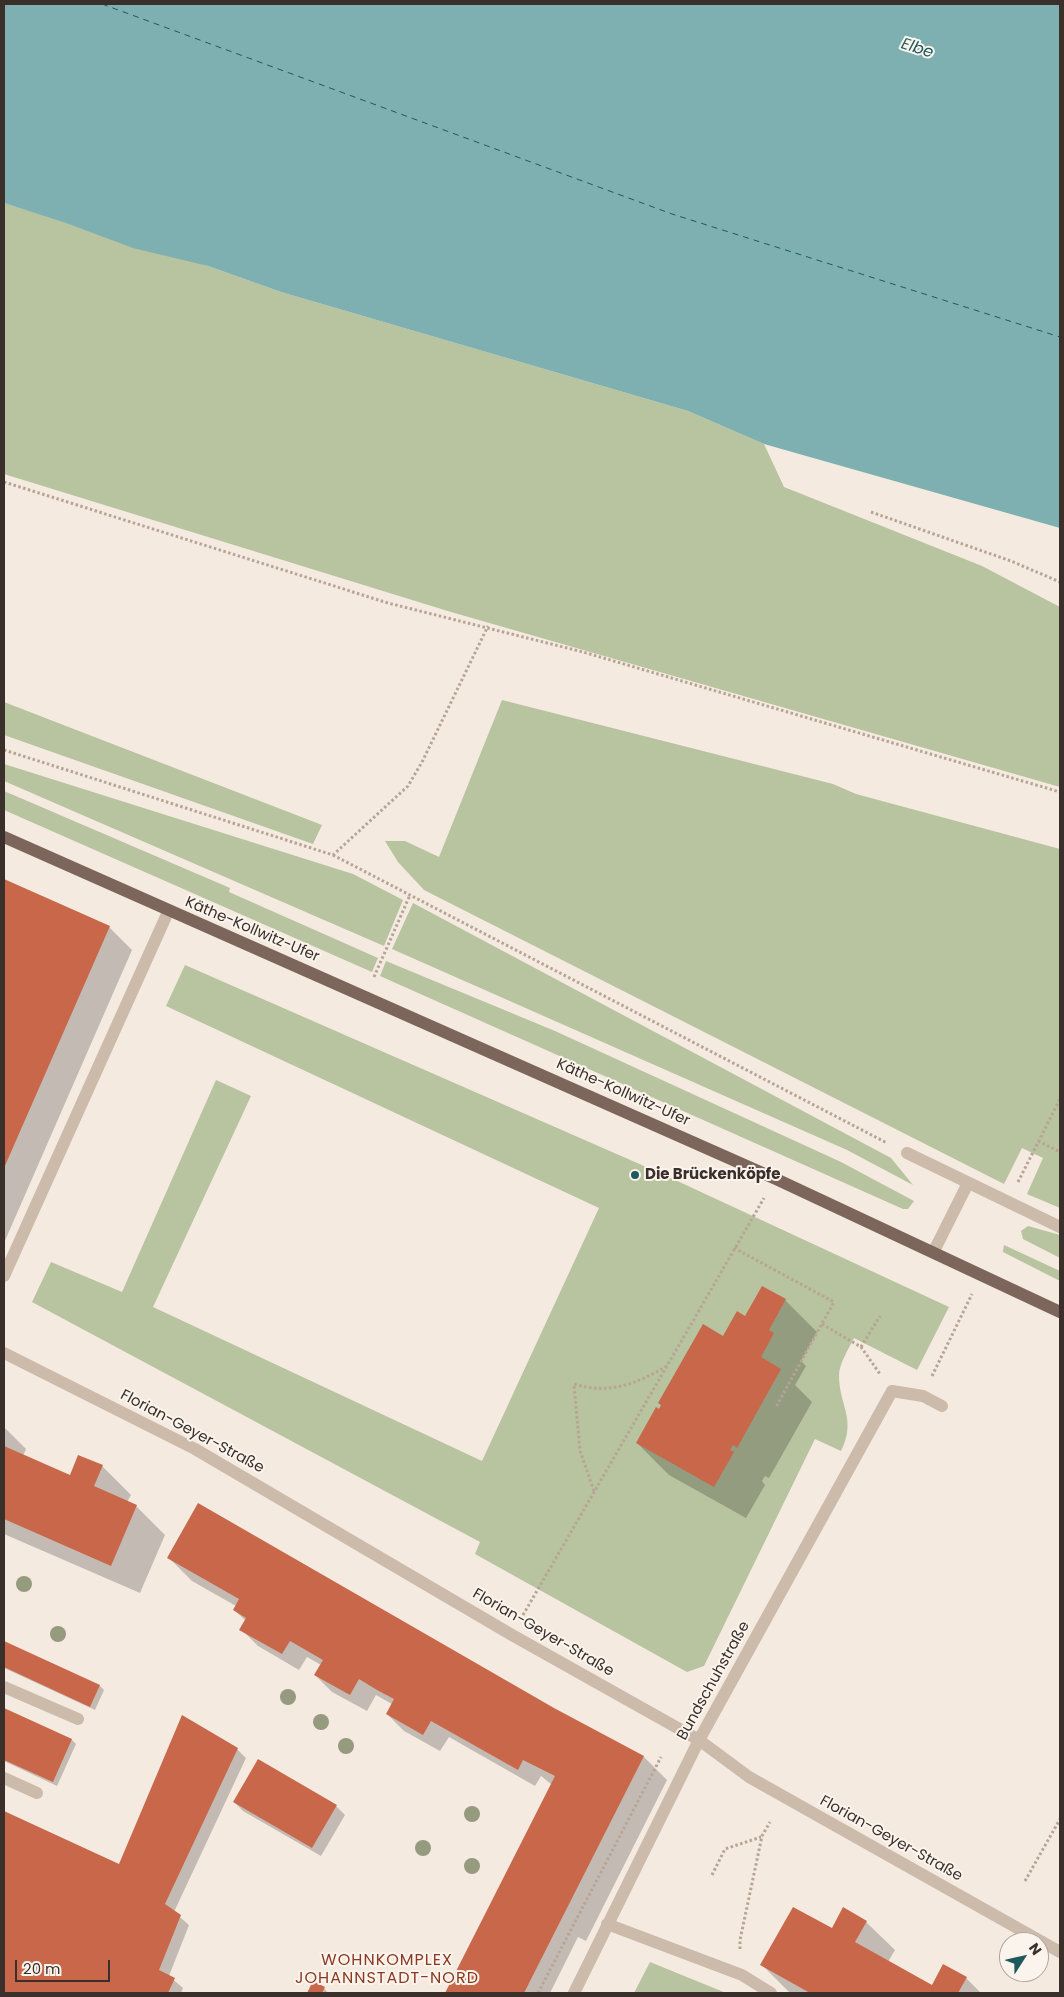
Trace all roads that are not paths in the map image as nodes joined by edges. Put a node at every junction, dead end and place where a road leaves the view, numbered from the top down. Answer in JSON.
{"nodes":[{"id":1,"x":4,"y":837,"type":"edge"},
{"id":2,"x":168,"y":912,"type":"junction"},
{"id":3,"x":907,"y":1153,"type":"road end"},
{"id":4,"x":968,"y":1183,"type":"junction"},
{"id":5,"x":1060,"y":1227,"type":"edge"},
{"id":6,"x":934,"y":1251,"type":"junction"},
{"id":7,"x":4,"y":1276,"type":"edge"},
{"id":8,"x":1060,"y":1312,"type":"edge"},
{"id":9,"x":4,"y":1353,"type":"edge"},
{"id":10,"x":942,"y":1406,"type":"dead end"},
{"id":11,"x":4,"y":1687,"type":"edge"},
{"id":12,"x":78,"y":1718,"type":"dead end"},
{"id":13,"x":700,"y":1740,"type":"junction"},
{"id":14,"x":4,"y":1778,"type":"edge"},
{"id":15,"x":37,"y":1793,"type":"dead end"},
{"id":16,"x":607,"y":1924,"type":"junction"},
{"id":17,"x":1060,"y":1952,"type":"edge"},
{"id":18,"x":574,"y":1993,"type":"edge"},
{"id":19,"x":771,"y":1993,"type":"edge"}],
"edges":[{"from":1,"to":2,"type":"main road","name":"Käthe-Kollwitz-Ufer"},
{"from":2,"to":6,"type":"main road","name":"Käthe-Kollwitz-Ufer"},
{"from":2,"to":7,"type":"street","name":"Käthe-Kollwitz-Ufer"},
{"from":3,"to":4,"type":"street"},
{"from":4,"to":5,"type":"street"},
{"from":4,"to":6,"type":"street"},
{"from":6,"to":8,"type":"main road","name":"Käthe-Kollwitz-Ufer"},
{"from":9,"to":13,"type":"street","name":"Florian-Geyer-Straße"},
{"from":10,"to":13,"type":"street","name":"Bundschuhstraße"},
{"from":11,"to":12,"type":"street"},
{"from":13,"to":16,"type":"street","name":"Bundschuhstraße"},
{"from":13,"to":17,"type":"street","name":"Florian-Geyer-Straße"},
{"from":14,"to":15,"type":"street"},
{"from":16,"to":18,"type":"street","name":"Bundschuhstraße"},
{"from":16,"to":19,"type":"street"}]}
